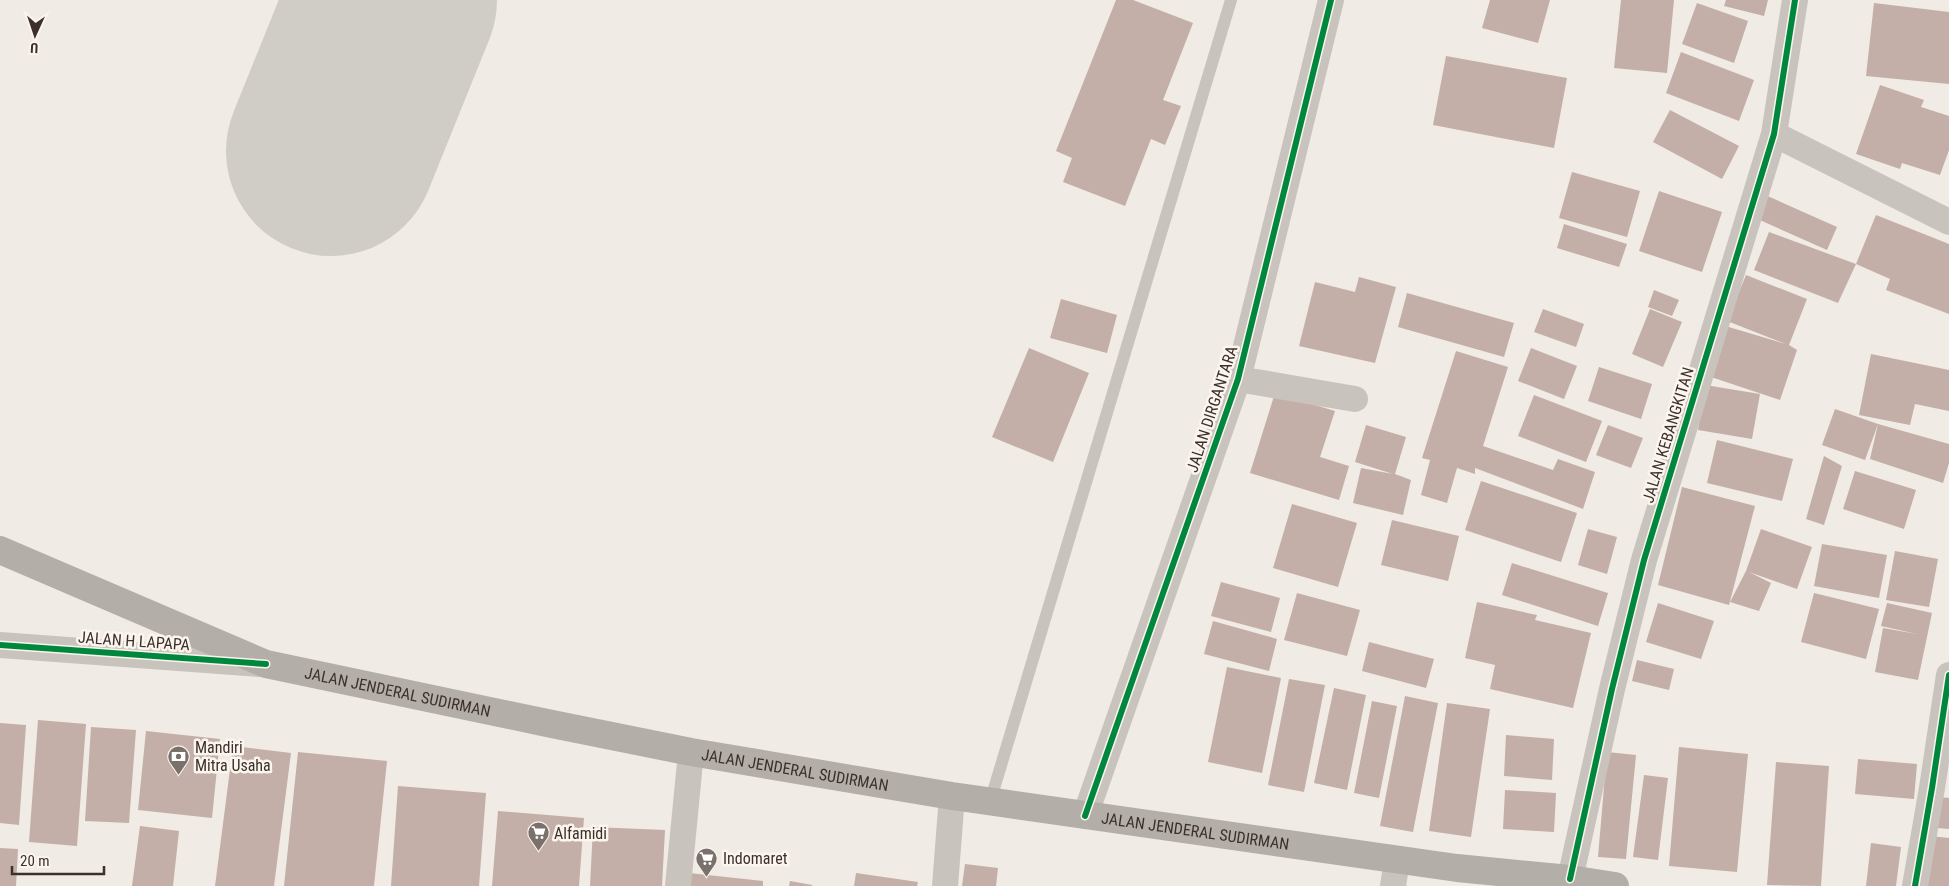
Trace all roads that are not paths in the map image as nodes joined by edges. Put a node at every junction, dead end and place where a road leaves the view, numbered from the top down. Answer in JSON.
{"nodes":[{"id":1,"x":1231,"y":0,"type":"edge"},
{"id":2,"x":1331,"y":0,"type":"edge"},
{"id":3,"x":1795,"y":0,"type":"edge"},
{"id":4,"x":1774,"y":134,"type":"junction"},
{"id":5,"x":1949,"y":222,"type":"edge"},
{"id":6,"x":1238,"y":379,"type":"junction"},
{"id":7,"x":1355,"y":399,"type":"dead end"},
{"id":8,"x":0,"y":550,"type":"edge"},
{"id":9,"x":0,"y":644,"type":"edge"},
{"id":10,"x":266,"y":664,"type":"junction"},
{"id":11,"x":1949,"y":675,"type":"edge"},
{"id":12,"x":691,"y":752,"type":"junction"},
{"id":13,"x":952,"y":796,"type":"junction"},
{"id":14,"x":990,"y":802,"type":"junction"},
{"id":15,"x":1085,"y":816,"type":"junction"},
{"id":16,"x":1395,"y":873,"type":"edge"},
{"id":17,"x":1570,"y":879,"type":"junction"},
{"id":18,"x":1523,"y":880,"type":"edge"},
{"id":19,"x":678,"y":886,"type":"edge"},
{"id":20,"x":945,"y":886,"type":"edge"},
{"id":21,"x":1615,"y":886,"type":"edge"},
{"id":22,"x":1915,"y":886,"type":"edge"}],
"edges":[{"from":1,"to":14,"type":"lane"},
{"from":2,"to":6,"type":"street","name":"JALAN DIRGANTARA"},
{"from":3,"to":4,"type":"street","name":"JALAN KEBANGKITAN"},
{"from":4,"to":5,"type":"street"},
{"from":4,"to":17,"type":"street","name":"JALAN KEBANGKITAN"},
{"from":6,"to":7,"type":"street"},
{"from":6,"to":15,"type":"street","name":"JALAN DIRGANTARA"},
{"from":8,"to":10,"type":"highway","name":"JALAN JENDERAL SUDIRMAN"},
{"from":9,"to":10,"type":"street","name":"JALAN H LAPAPA"},
{"from":10,"to":12,"type":"highway","name":"JALAN JENDERAL SUDIRMAN"},
{"from":11,"to":22,"type":"street"},
{"from":12,"to":13,"type":"highway","name":"JALAN JENDERAL SUDIRMAN"},
{"from":12,"to":19,"type":"street"},
{"from":13,"to":14,"type":"highway","name":"JALAN JENDERAL SUDIRMAN"},
{"from":13,"to":20,"type":"street"},
{"from":14,"to":15,"type":"highway","name":"JALAN JENDERAL SUDIRMAN"},
{"from":15,"to":16,"type":"highway","name":"JALAN JENDERAL SUDIRMAN"},
{"from":16,"to":18,"type":"highway","name":"JALAN JENDERAL SUDIRMAN"},
{"from":17,"to":18,"type":"highway","name":"JALAN JENDERAL SUDIRMAN"},
{"from":17,"to":21,"type":"highway","name":"JALAN JENDERAL SUDIRMAN"}]}
